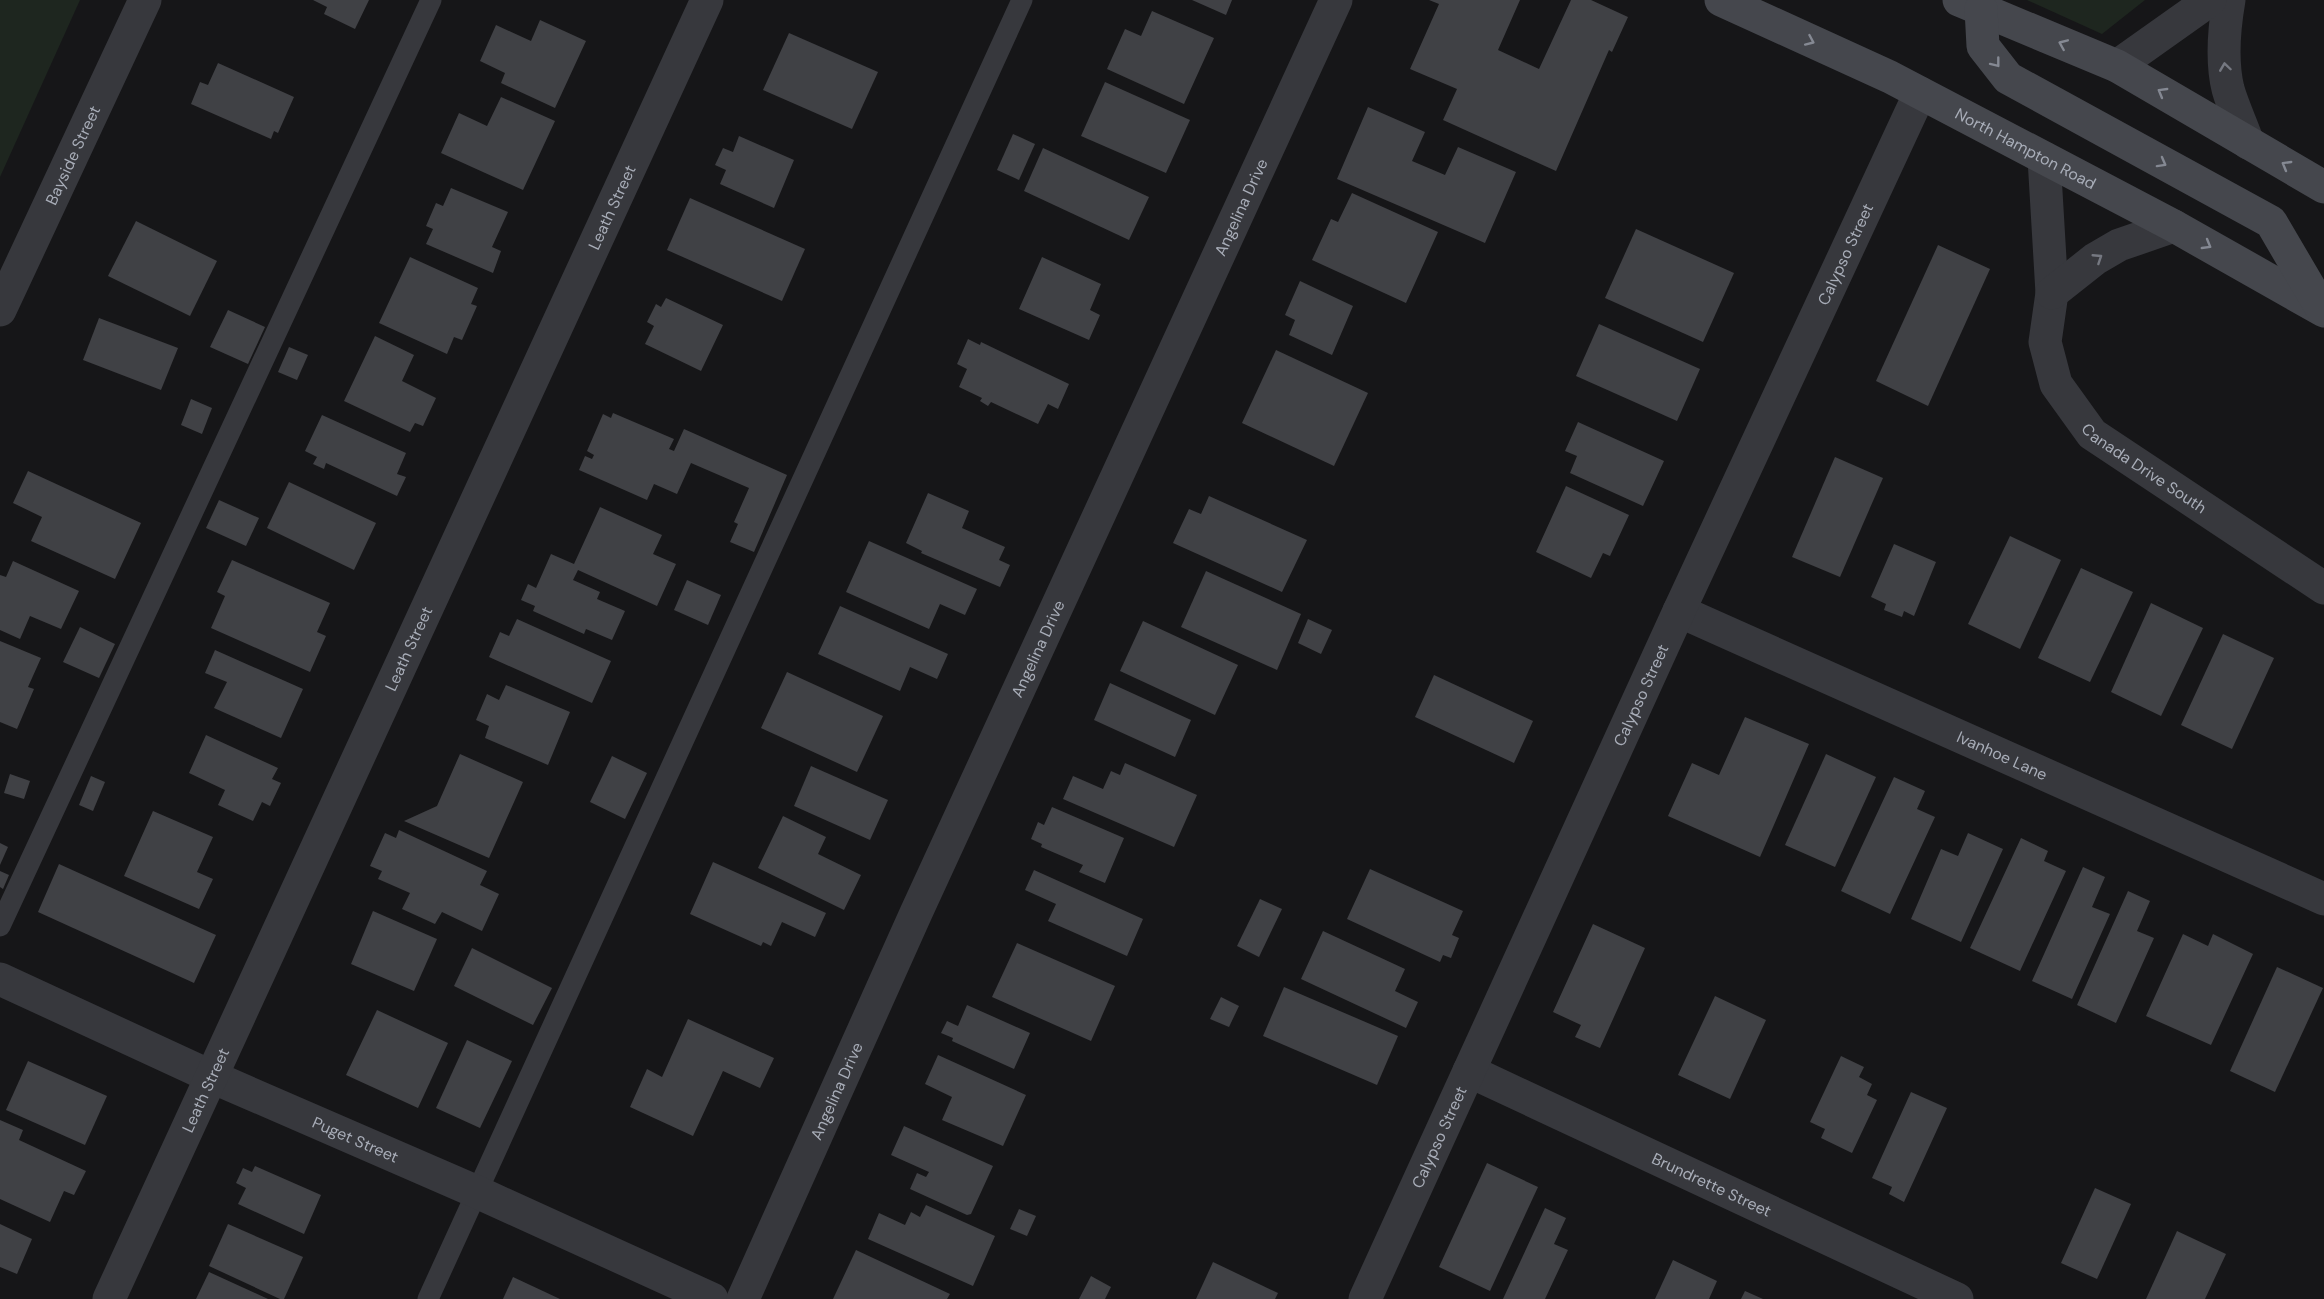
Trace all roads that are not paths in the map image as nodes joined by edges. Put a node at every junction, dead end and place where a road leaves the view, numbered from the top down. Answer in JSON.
{"nodes":[{"id":1,"x":145,"y":0,"type":"edge"},
{"id":2,"x":431,"y":0,"type":"edge"},
{"id":3,"x":707,"y":0,"type":"edge"},
{"id":4,"x":1022,"y":0,"type":"edge"},
{"id":5,"x":1336,"y":0,"type":"edge"},
{"id":6,"x":1721,"y":0,"type":"edge"},
{"id":7,"x":2210,"y":0,"type":"edge"},
{"id":8,"x":2229,"y":0,"type":"edge"},
{"id":9,"x":1975,"y":3,"type":"edge"},
{"id":10,"x":2117,"y":66,"type":"junction"},
{"id":11,"x":1920,"y":93,"type":"junction"},
{"id":12,"x":2248,"y":143,"type":"junction"},
{"id":13,"x":2044,"y":158,"type":"junction"},
{"id":14,"x":2324,"y":187,"type":"edge"},
{"id":15,"x":2174,"y":226,"type":"junction"},
{"id":16,"x":2052,"y":293,"type":"junction"},
{"id":17,"x":0,"y":310,"type":"edge"},
{"id":18,"x":2324,"y":311,"type":"edge"},
{"id":19,"x":2324,"y":588,"type":"edge"},
{"id":20,"x":1679,"y":611,"type":"junction"},
{"id":21,"x":2324,"y":899,"type":"edge"},
{"id":22,"x":0,"y":926,"type":"edge"},
{"id":23,"x":0,"y":979,"type":"edge"},
{"id":24,"x":1469,"y":1071,"type":"junction"},
{"id":25,"x":210,"y":1076,"type":"junction"},
{"id":26,"x":477,"y":1191,"type":"junction"},
{"id":27,"x":109,"y":1299,"type":"edge"},
{"id":28,"x":428,"y":1299,"type":"edge"},
{"id":29,"x":712,"y":1299,"type":"edge"},
{"id":30,"x":743,"y":1299,"type":"edge"},
{"id":31,"x":1365,"y":1299,"type":"edge"},
{"id":32,"x":1957,"y":1299,"type":"edge"}],
"edges":[{"from":1,"to":17,"type":"street","name":"Bayside Street"},
{"from":2,"to":22,"type":"lane"},
{"from":3,"to":25,"type":"street","name":"Leath Street"},
{"from":4,"to":26,"type":"lane"},
{"from":5,"to":30,"type":"street","name":"Angelina Drive"},
{"from":6,"to":11,"type":"main road","name":"North Hampton Road","one_way":true},
{"from":7,"to":10,"type":"street"},
{"from":12,"to":8,"type":"street","one_way":true},
{"from":10,"to":9,"type":"main road","one_way":true},
{"from":9,"to":18,"type":"main road","one_way":true},
{"from":12,"to":10,"type":"main road","one_way":true},
{"from":11,"to":13,"type":"main road","name":"North Hampton Road"},
{"from":11,"to":20,"type":"street","name":"Calypso Street"},
{"from":14,"to":12,"type":"main road","one_way":true},
{"from":13,"to":15,"type":"main road","name":"North Hampton Road"},
{"from":13,"to":16,"type":"street","name":"Canada Drive South"},
{"from":16,"to":15,"type":"street","one_way":true},
{"from":15,"to":18,"type":"main road","name":"North Hampton Road","one_way":true},
{"from":16,"to":19,"type":"street","name":"Canada Drive South"},
{"from":20,"to":21,"type":"street","name":"Ivanhoe Lane"},
{"from":20,"to":24,"type":"street","name":"Calypso Street"},
{"from":23,"to":25,"type":"street","name":"Puget Street"},
{"from":24,"to":31,"type":"street","name":"Calypso Street"},
{"from":24,"to":32,"type":"street","name":"Brundrette Street"},
{"from":25,"to":26,"type":"street","name":"Puget Street"},
{"from":25,"to":27,"type":"street","name":"Leath Street"},
{"from":26,"to":28,"type":"lane"},
{"from":26,"to":29,"type":"street","name":"Puget Street"}]}
